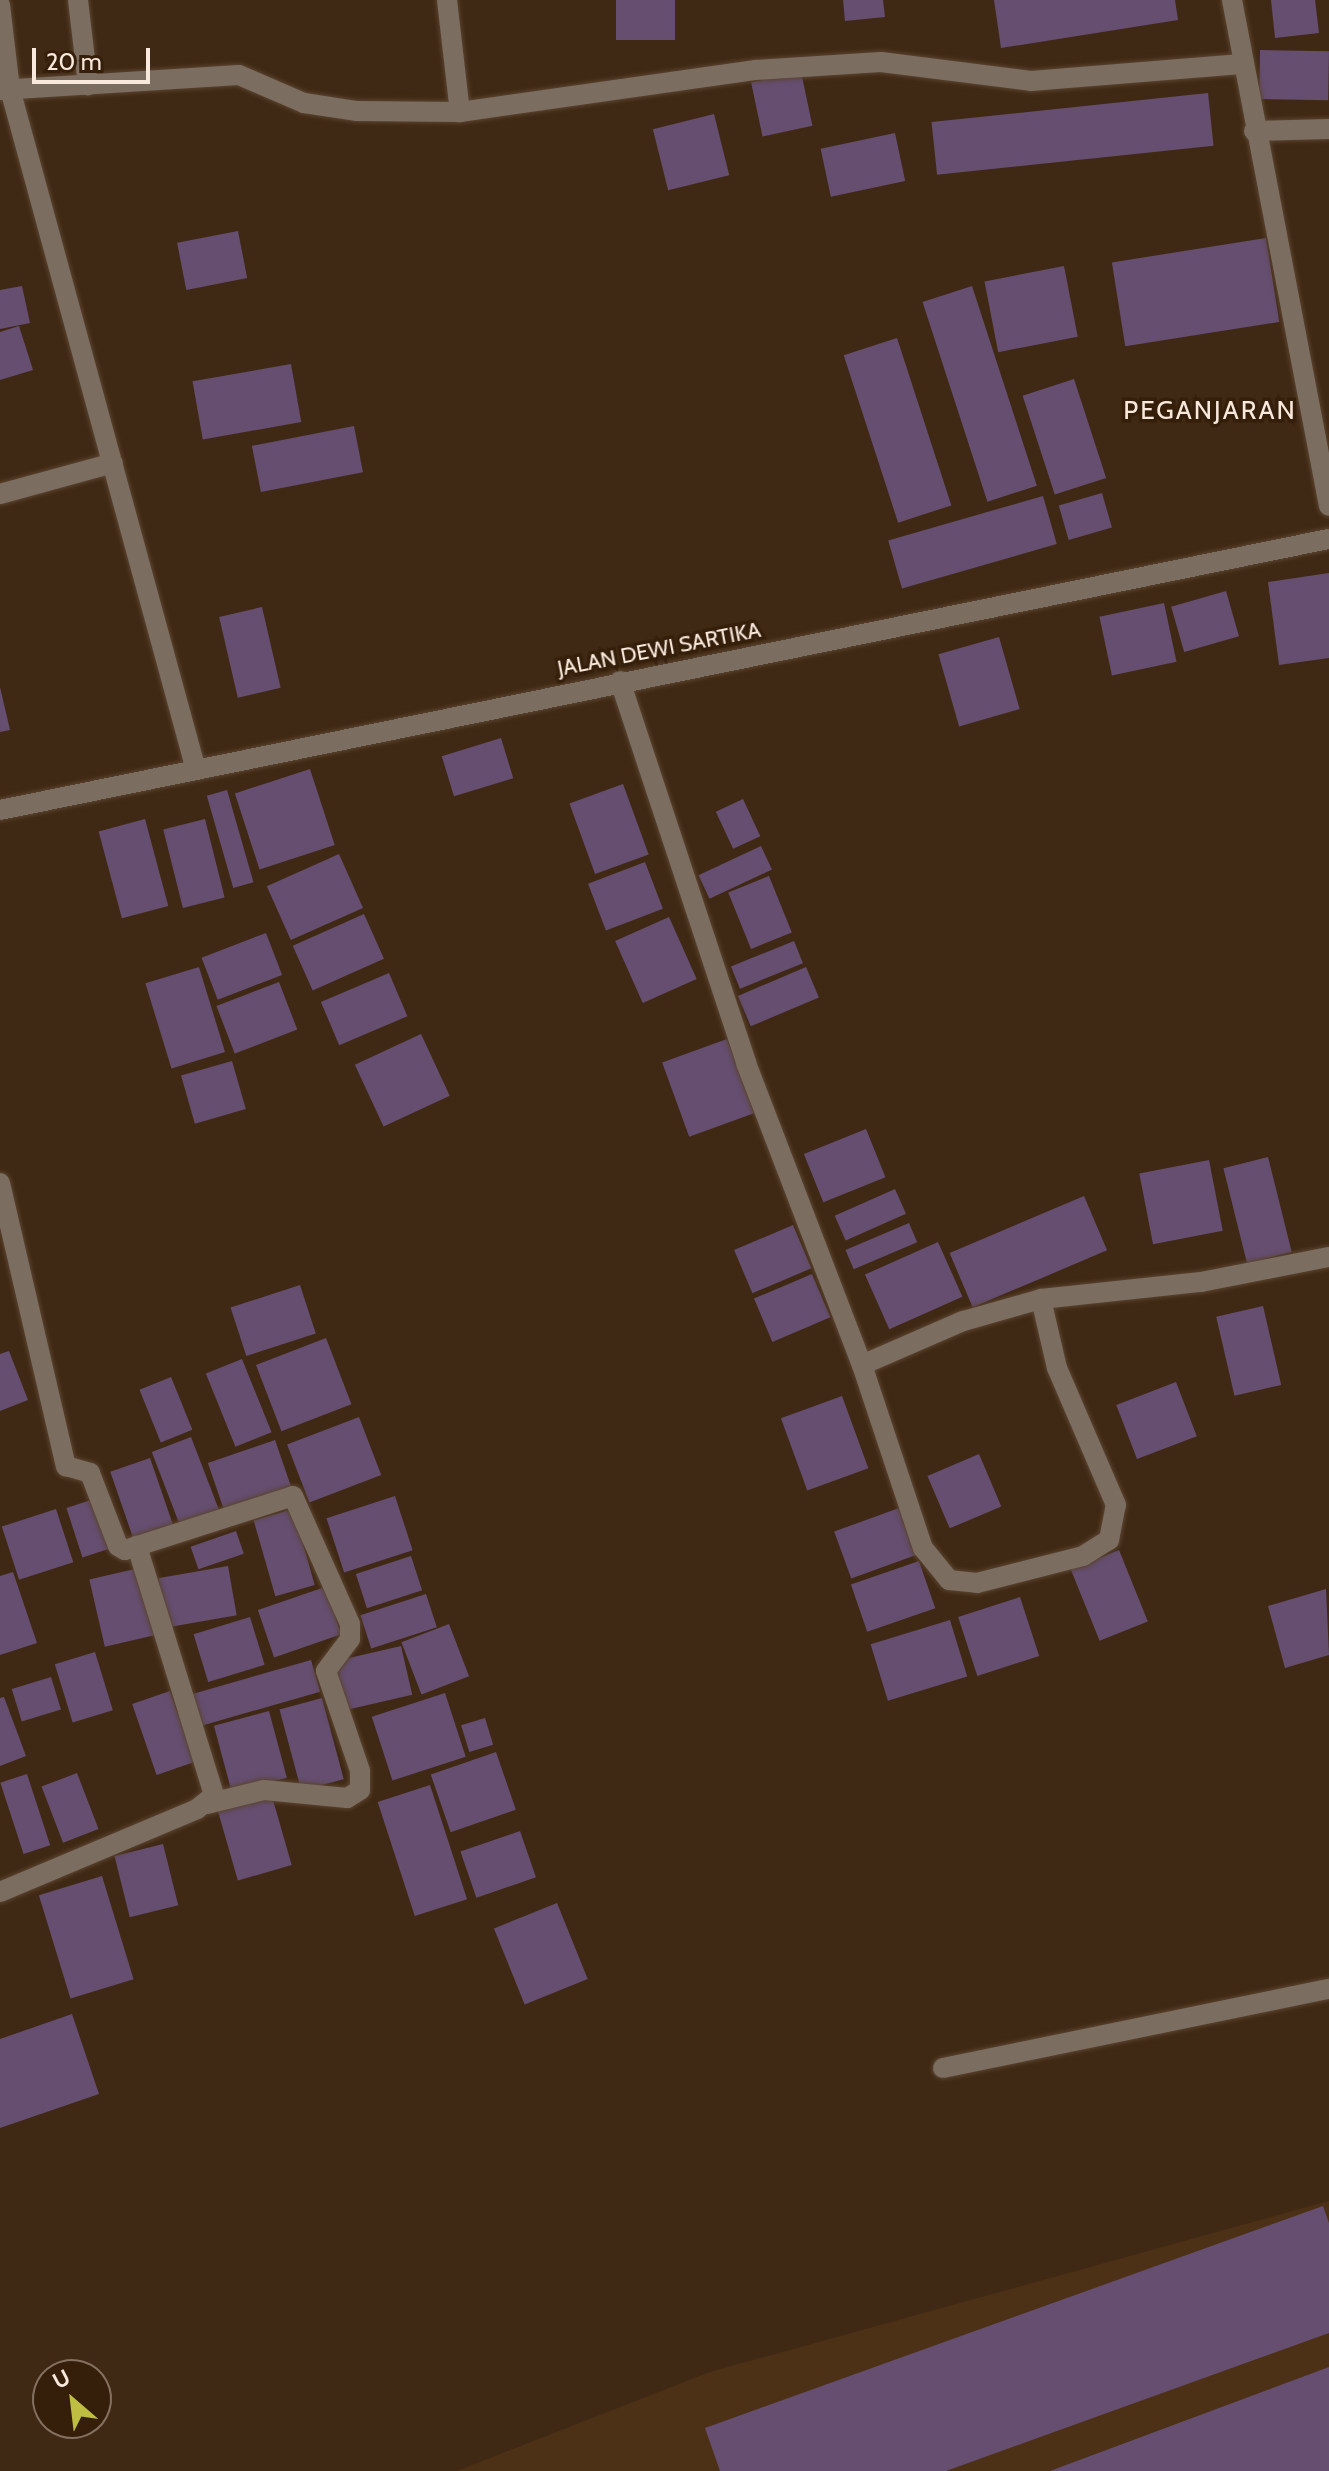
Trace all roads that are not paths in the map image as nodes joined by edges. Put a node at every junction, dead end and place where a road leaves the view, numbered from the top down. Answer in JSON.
{"nodes":[{"id":1,"x":78,"y":0,"type":"edge"},
{"id":2,"x":447,"y":0,"type":"edge"},
{"id":3,"x":1232,"y":0,"type":"edge"},
{"id":4,"x":0,"y":5,"type":"edge"},
{"id":5,"x":1241,"y":64,"type":"junction"},
{"id":6,"x":88,"y":85,"type":"junction"},
{"id":7,"x":5,"y":89,"type":"edge"},
{"id":8,"x":460,"y":112,"type":"junction"},
{"id":9,"x":1329,"y":129,"type":"edge"},
{"id":10,"x":1254,"y":131,"type":"junction"},
{"id":11,"x":113,"y":463,"type":"junction"},
{"id":12,"x":0,"y":494,"type":"edge"},
{"id":13,"x":1329,"y":506,"type":"edge"},
{"id":14,"x":1329,"y":539,"type":"edge"},
{"id":15,"x":620,"y":681,"type":"junction"},
{"id":16,"x":196,"y":770,"type":"junction"},
{"id":17,"x":0,"y":810,"type":"edge"},
{"id":18,"x":0,"y":1183,"type":"edge"},
{"id":19,"x":1329,"y":1257,"type":"edge"},
{"id":20,"x":1041,"y":1299,"type":"junction"},
{"id":21,"x":862,"y":1365,"type":"junction"},
{"id":22,"x":137,"y":1546,"type":"junction"},
{"id":23,"x":207,"y":1804,"type":"junction"},
{"id":24,"x":0,"y":1892,"type":"edge"},
{"id":25,"x":1329,"y":1989,"type":"edge"},
{"id":26,"x":943,"y":2068,"type":"dead end"}],
"edges":[{"from":1,"to":6,"type":"street"},
{"from":2,"to":8,"type":"street"},
{"from":3,"to":5,"type":"street"},
{"from":4,"to":7,"type":"street"},
{"from":5,"to":8,"type":"street"},
{"from":5,"to":10,"type":"street"},
{"from":6,"to":7,"type":"street"},
{"from":6,"to":8,"type":"street"},
{"from":7,"to":11,"type":"street"},
{"from":9,"to":10,"type":"street"},
{"from":10,"to":13,"type":"street"},
{"from":11,"to":12,"type":"street"},
{"from":11,"to":16,"type":"street"},
{"from":14,"to":15,"type":"street","name":"JALAN DEWI SARTIKA"},
{"from":15,"to":16,"type":"street","name":"JALAN DEWI SARTIKA"},
{"from":15,"to":21,"type":"street"},
{"from":16,"to":17,"type":"street","name":"JALAN DEWI SARTIKA"},
{"from":18,"to":22,"type":"street"},
{"from":19,"to":20,"type":"street"},
{"from":20,"to":21,"type":"street"},
{"from":20,"to":21,"type":"street"},
{"from":22,"to":23,"type":"street"},
{"from":22,"to":23,"type":"street"},
{"from":23,"to":24,"type":"street"},
{"from":25,"to":26,"type":"street"}]}
